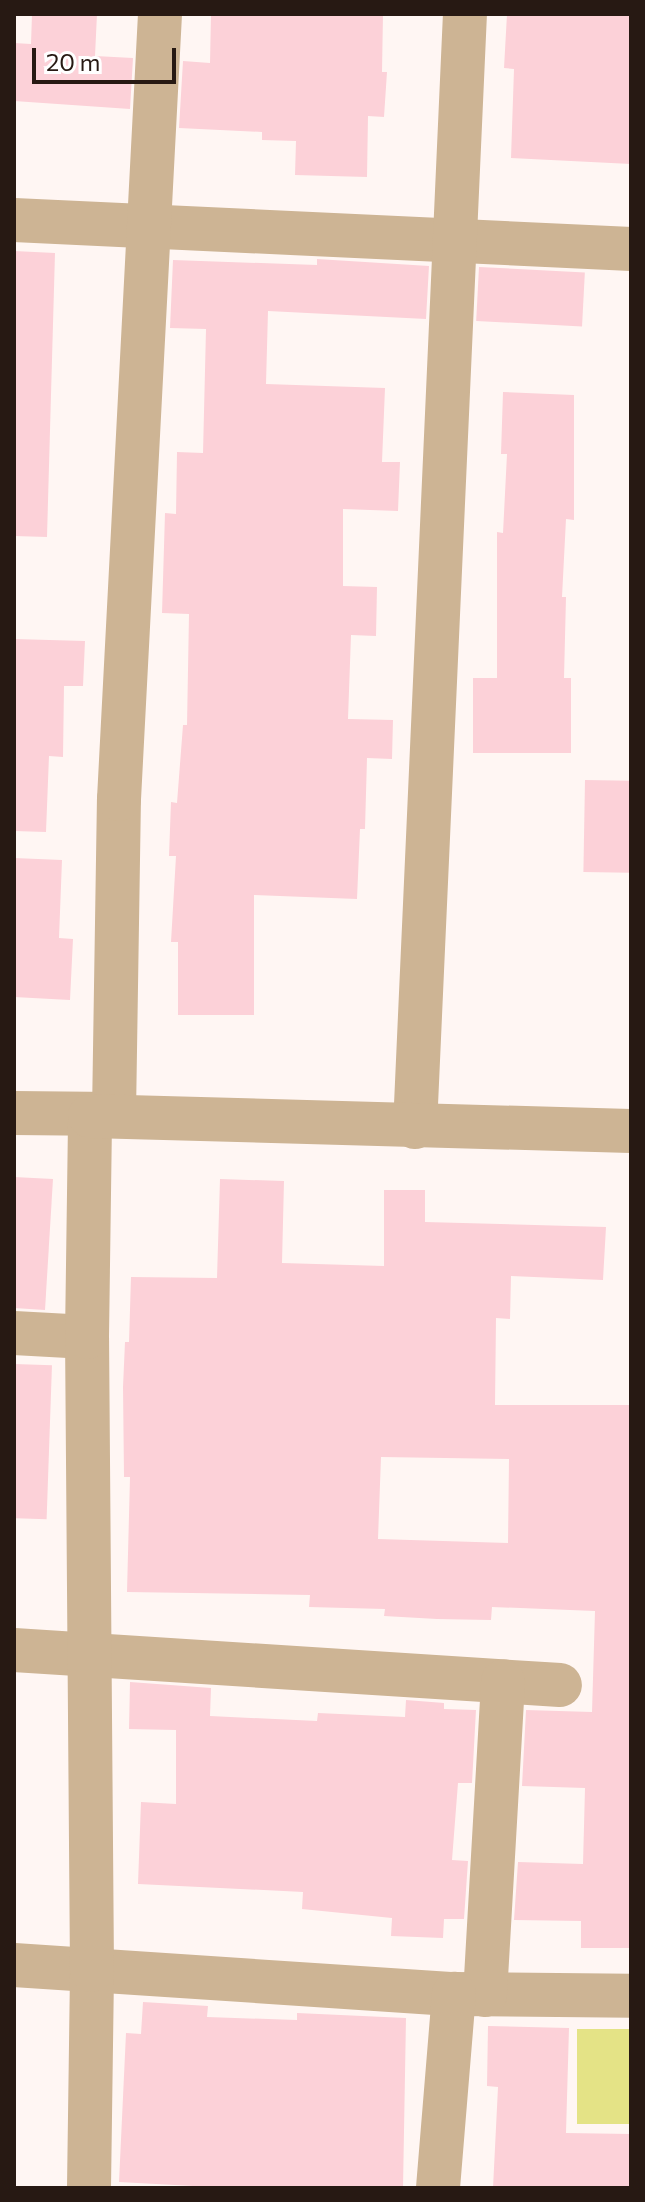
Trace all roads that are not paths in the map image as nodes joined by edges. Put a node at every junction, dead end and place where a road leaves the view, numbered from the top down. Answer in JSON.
{"nodes":[{"id":1,"x":160,"y":14,"type":"edge"},
{"id":2,"x":465,"y":14,"type":"edge"},
{"id":3,"x":14,"y":220,"type":"edge"},
{"id":4,"x":150,"y":227,"type":"junction"},
{"id":5,"x":453,"y":240,"type":"junction"},
{"id":6,"x":631,"y":249,"type":"edge"},
{"id":7,"x":14,"y":1113,"type":"edge"},
{"id":8,"x":90,"y":1116,"type":"junction"},
{"id":9,"x":415,"y":1127,"type":"junction"},
{"id":10,"x":631,"y":1131,"type":"edge"},
{"id":11,"x":14,"y":1333,"type":"edge"},
{"id":12,"x":87,"y":1337,"type":"junction"},
{"id":13,"x":14,"y":1650,"type":"edge"},
{"id":14,"x":92,"y":1657,"type":"junction"},
{"id":15,"x":503,"y":1682,"type":"junction"},
{"id":16,"x":560,"y":1685,"type":"dead end"},
{"id":17,"x":14,"y":1965,"type":"edge"},
{"id":18,"x":92,"y":1970,"type":"junction"},
{"id":19,"x":469,"y":1995,"type":"junction"},
{"id":20,"x":631,"y":1996,"type":"edge"},
{"id":21,"x":89,"y":2188,"type":"edge"},
{"id":22,"x":438,"y":2188,"type":"edge"}],
"edges":[{"from":1,"to":4,"type":"street"},
{"from":2,"to":5,"type":"street"},
{"from":3,"to":4,"type":"street"},
{"from":4,"to":5,"type":"street"},
{"from":4,"to":8,"type":"street"},
{"from":5,"to":6,"type":"street"},
{"from":5,"to":9,"type":"street"},
{"from":7,"to":8,"type":"street"},
{"from":8,"to":9,"type":"street"},
{"from":8,"to":12,"type":"street"},
{"from":9,"to":10,"type":"street"},
{"from":11,"to":12,"type":"street"},
{"from":12,"to":14,"type":"street"},
{"from":13,"to":14,"type":"street"},
{"from":14,"to":15,"type":"street"},
{"from":14,"to":18,"type":"street"},
{"from":15,"to":16,"type":"street"},
{"from":15,"to":19,"type":"street"},
{"from":17,"to":18,"type":"street"},
{"from":18,"to":19,"type":"street"},
{"from":18,"to":21,"type":"street"},
{"from":19,"to":20,"type":"street"},
{"from":19,"to":22,"type":"street"}]}
